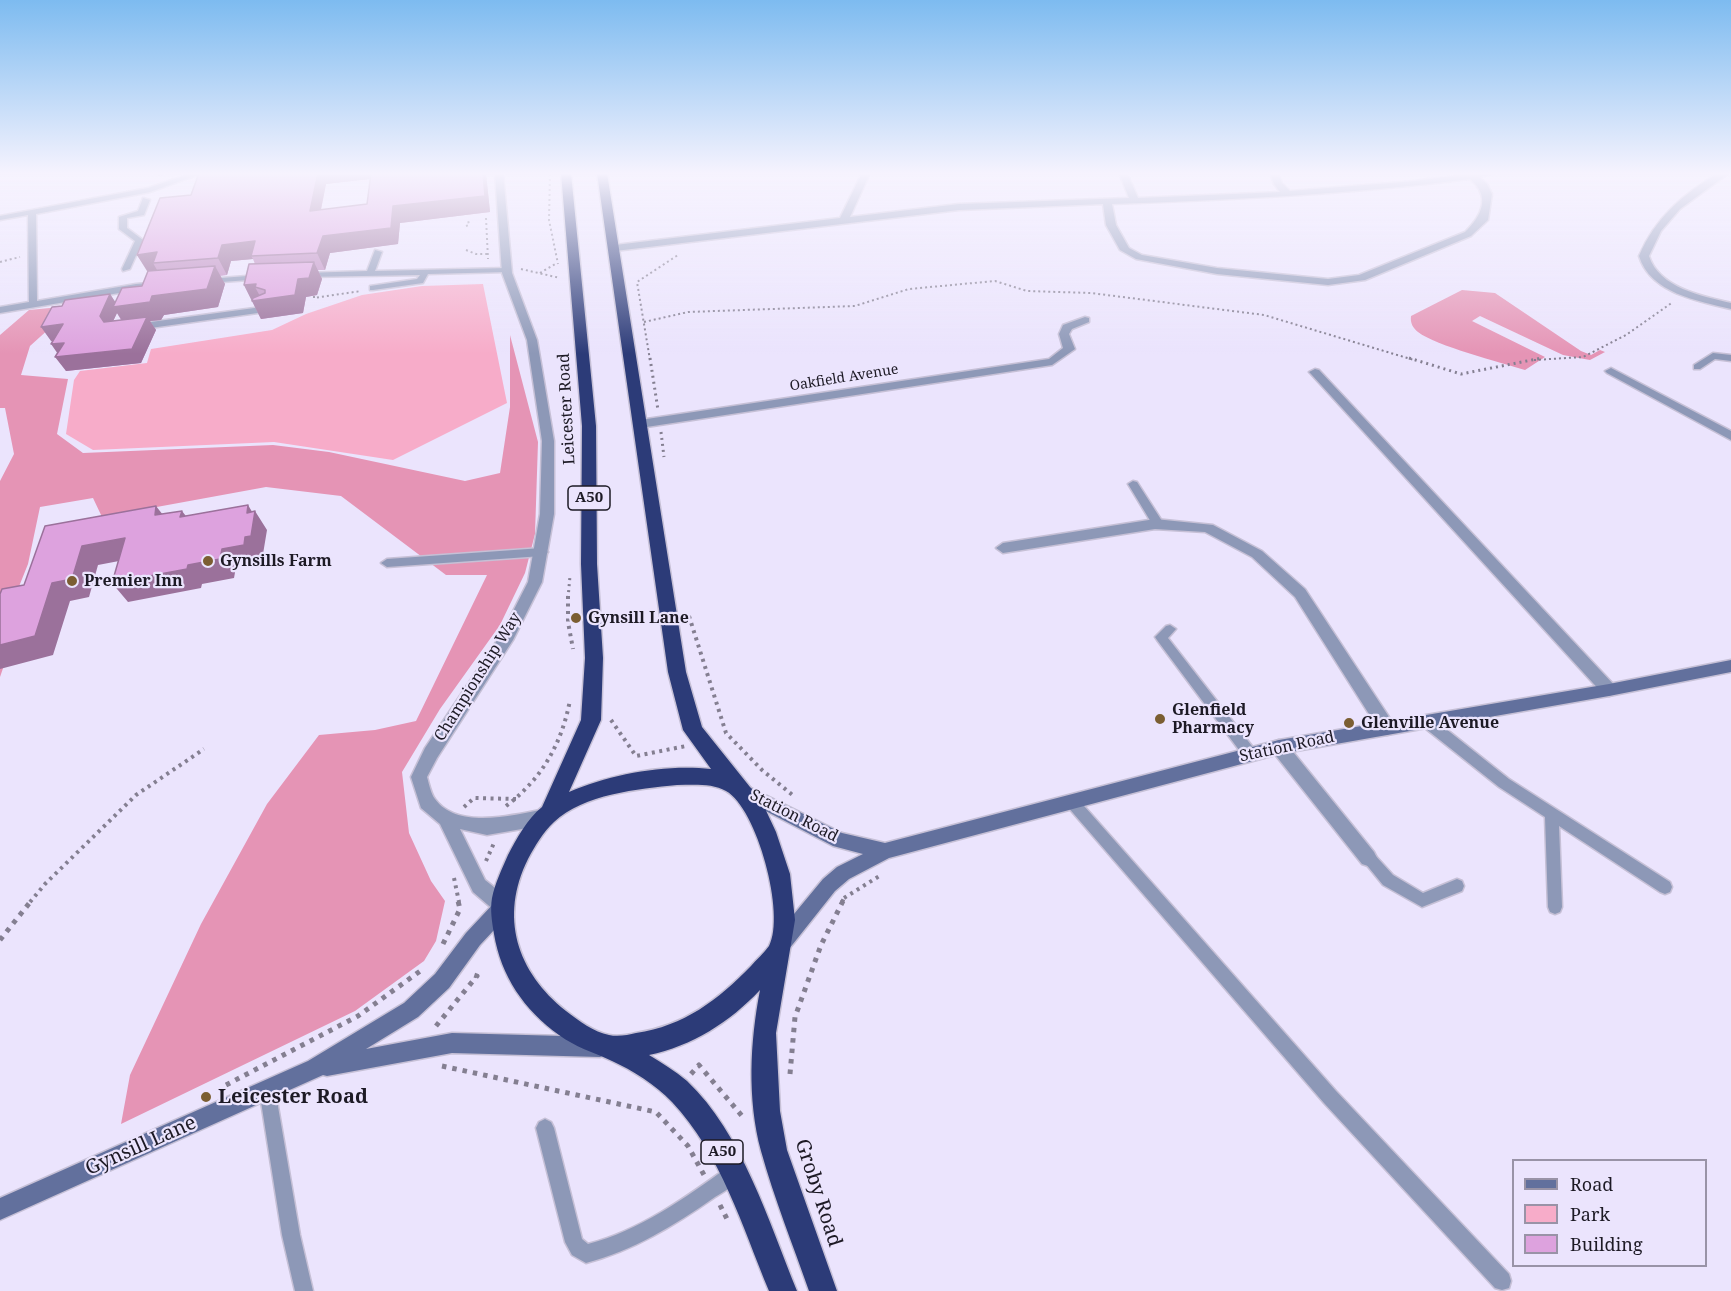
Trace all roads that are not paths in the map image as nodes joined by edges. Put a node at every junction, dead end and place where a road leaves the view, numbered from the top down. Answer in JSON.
{"nodes":[{"id":1,"x":32,"y":233,"type":"edge"},
{"id":2,"x":129,"y":233,"type":"edge"},
{"id":3,"x":503,"y":233,"type":"edge"},
{"id":4,"x":571,"y":233,"type":"edge"},
{"id":5,"x":612,"y":233,"type":"edge"},
{"id":6,"x":744,"y":233,"type":"edge"},
{"id":7,"x":1116,"y":233,"type":"edge"},
{"id":8,"x":1469,"y":233,"type":"edge"},
{"id":9,"x":1653,"y":233,"type":"edge"},
{"id":10,"x":615,"y":248,"type":"junction"},
{"id":11,"x":378,"y":252,"type":"dead end"},
{"id":12,"x":506,"y":268,"type":"junction"},
{"id":13,"x":126,"y":269,"type":"dead end"},
{"id":14,"x":425,"y":272,"type":"junction"},
{"id":15,"x":370,"y":273,"type":"junction"},
{"id":16,"x":275,"y":276,"type":"edge"},
{"id":17,"x":294,"y":276,"type":"edge"},
{"id":18,"x":195,"y":282,"type":"edge"},
{"id":19,"x":171,"y":284,"type":"edge"},
{"id":20,"x":136,"y":286,"type":"junction"},
{"id":21,"x":373,"y":288,"type":"road end"},
{"id":22,"x":132,"y":295,"type":"edge"},
{"id":23,"x":33,"y":303,"type":"junction"},
{"id":24,"x":1731,"y":306,"type":"edge"},
{"id":25,"x":269,"y":309,"type":"edge"},
{"id":26,"x":0,"y":310,"type":"edge"},
{"id":27,"x":1085,"y":320,"type":"dead end"},
{"id":28,"x":124,"y":329,"type":"edge"},
{"id":29,"x":1731,"y":358,"type":"edge"},
{"id":30,"x":1697,"y":368,"type":"dead end"},
{"id":31,"x":1611,"y":371,"type":"dead end"},
{"id":32,"x":1315,"y":372,"type":"dead end"},
{"id":33,"x":640,"y":424,"type":"junction"},
{"id":34,"x":1731,"y":436,"type":"edge"},
{"id":35,"x":1133,"y":484,"type":"dead end"},
{"id":36,"x":1158,"y":524,"type":"junction"},
{"id":37,"x":1003,"y":548,"type":"dead end"},
{"id":38,"x":542,"y":552,"type":"junction"},
{"id":39,"x":387,"y":563,"type":"dead end"},
{"id":40,"x":1170,"y":629,"type":"dead end"},
{"id":41,"x":1731,"y":666,"type":"edge"},
{"id":42,"x":1609,"y":690,"type":"junction"},
{"id":43,"x":1426,"y":721,"type":"junction"},
{"id":44,"x":1387,"y":728,"type":"junction"},
{"id":45,"x":1279,"y":747,"type":"junction"},
{"id":46,"x":1250,"y":754,"type":"junction"},
{"id":47,"x":736,"y":787,"type":"junction"},
{"id":48,"x":1072,"y":802,"type":"junction"},
{"id":49,"x":547,"y":815,"type":"junction"},
{"id":50,"x":1551,"y":815,"type":"junction"},
{"id":51,"x":449,"y":819,"type":"junction"},
{"id":52,"x":885,"y":851,"type":"junction"},
{"id":53,"x":1368,"y":858,"type":"joint"},
{"id":54,"x":1457,"y":886,"type":"dead end"},
{"id":55,"x":1665,"y":887,"type":"dead end"},
{"id":56,"x":502,"y":907,"type":"junction"},
{"id":57,"x":1555,"y":907,"type":"dead end"},
{"id":58,"x":780,"y":948,"type":"junction"},
{"id":59,"x":610,"y":1047,"type":"junction"},
{"id":60,"x":315,"y":1068,"type":"junction"},
{"id":61,"x":267,"y":1089,"type":"junction"},
{"id":62,"x":544,"y":1128,"type":"dead end"},
{"id":63,"x":734,"y":1173,"type":"junction"},
{"id":64,"x":0,"y":1209,"type":"edge"},
{"id":65,"x":1502,"y":1281,"type":"dead end"},
{"id":66,"x":304,"y":1291,"type":"edge"},
{"id":67,"x":783,"y":1291,"type":"edge"},
{"id":68,"x":823,"y":1291,"type":"edge"}],
"edges":[{"from":1,"to":23,"type":"lane"},
{"from":2,"to":13,"type":"lane"},
{"from":3,"to":12,"type":"street","name":"Championship Way"},
{"from":4,"to":49,"type":"highway","name":"Leicester Road","number":"A50"},
{"from":5,"to":10,"type":"highway"},
{"from":6,"to":10,"type":"street"},
{"from":7,"to":8,"type":"street"},
{"from":9,"to":24,"type":"street"},
{"from":10,"to":33,"type":"highway"},
{"from":11,"to":15,"type":"lane"},
{"from":12,"to":14,"type":"lane"},
{"from":12,"to":38,"type":"street","name":"Championship Way"},
{"from":14,"to":15,"type":"lane"},
{"from":14,"to":21,"type":"lane"},
{"from":15,"to":17,"type":"lane"},
{"from":16,"to":18,"type":"lane"},
{"from":19,"to":20,"type":"lane"},
{"from":20,"to":22,"type":"lane"},
{"from":20,"to":23,"type":"lane"},
{"from":23,"to":26,"type":"lane"},
{"from":25,"to":28,"type":"lane"},
{"from":27,"to":33,"type":"street","name":"Oakfield Avenue"},
{"from":29,"to":30,"type":"lane"},
{"from":31,"to":34,"type":"street"},
{"from":32,"to":42,"type":"street"},
{"from":33,"to":47,"type":"highway"},
{"from":35,"to":36,"type":"lane"},
{"from":36,"to":37,"type":"street"},
{"from":36,"to":44,"type":"street"},
{"from":38,"to":39,"type":"lane"},
{"from":38,"to":51,"type":"street","name":"Championship Way"},
{"from":40,"to":46,"type":"lane"},
{"from":41,"to":42,"type":"street","name":"Station Road"},
{"from":42,"to":43,"type":"street","name":"Station Road"},
{"from":43,"to":44,"type":"street","name":"Station Road"},
{"from":43,"to":50,"type":"lane"},
{"from":44,"to":45,"type":"street","name":"Station Road"},
{"from":45,"to":46,"type":"street","name":"Station Road"},
{"from":45,"to":53,"type":"street"},
{"from":46,"to":48,"type":"street","name":"Station Road"},
{"from":47,"to":49,"type":"highway"},
{"from":47,"to":52,"type":"street","name":"Station Road"},
{"from":47,"to":58,"type":"highway","name":"Groby Road"},
{"from":48,"to":52,"type":"street","name":"Station Road"},
{"from":48,"to":65,"type":"lane"},
{"from":49,"to":51,"type":"street"},
{"from":49,"to":56,"type":"highway","number":"A50"},
{"from":50,"to":55,"type":"lane"},
{"from":50,"to":57,"type":"lane"},
{"from":51,"to":56,"type":"street","name":"Championship Way"},
{"from":52,"to":58,"type":"street","name":"Station Road"},
{"from":53,"to":54,"type":"lane"},
{"from":56,"to":59,"type":"highway","number":"A50"},
{"from":56,"to":60,"type":"street","name":"Gynsill Lane"},
{"from":58,"to":59,"type":"highway"},
{"from":58,"to":68,"type":"highway","name":"Groby Road"},
{"from":59,"to":60,"type":"street","name":"Gynsill Lane"},
{"from":59,"to":63,"type":"highway","number":"A50"},
{"from":60,"to":61,"type":"street","name":"Gynsill Lane"},
{"from":61,"to":64,"type":"street","name":"Gynsill Lane"},
{"from":61,"to":66,"type":"lane"},
{"from":62,"to":63,"type":"lane"},
{"from":63,"to":67,"type":"highway","number":"A50"}]}
